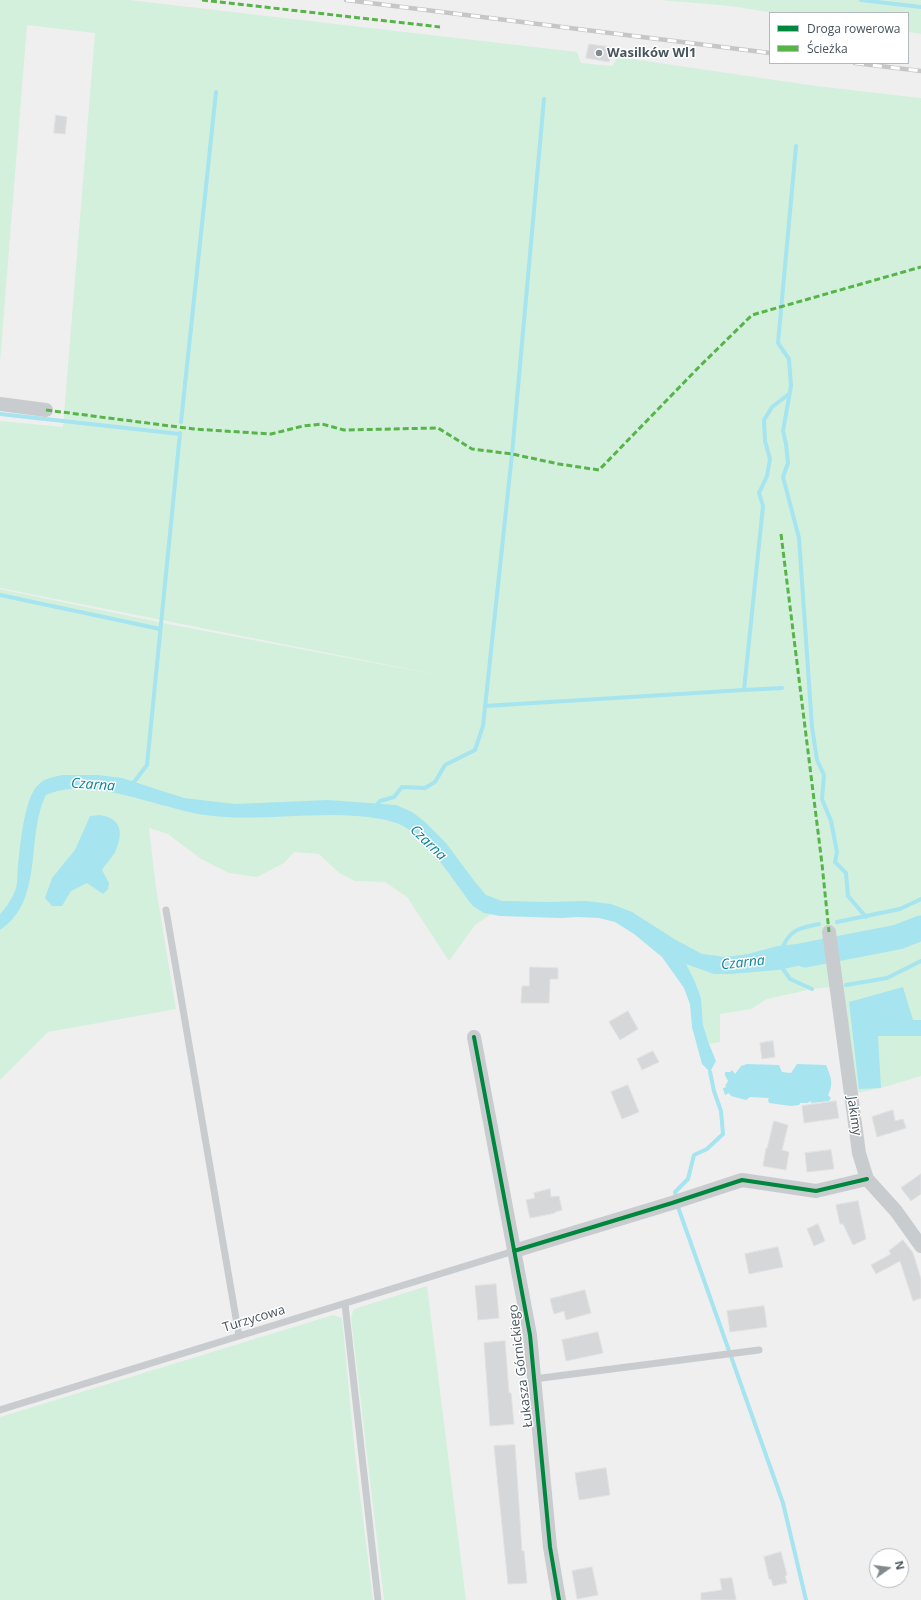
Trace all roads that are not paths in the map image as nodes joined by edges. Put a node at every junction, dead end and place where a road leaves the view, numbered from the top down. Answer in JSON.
{"nodes":[{"id":1,"x":0,"y":404,"type":"edge"},
{"id":2,"x":46,"y":410,"type":"dead end"},
{"id":3,"x":166,"y":910,"type":"dead end"},
{"id":4,"x":829,"y":932,"type":"dead end"},
{"id":5,"x":474,"y":1037,"type":"dead end"},
{"id":6,"x":867,"y":1179,"type":"junction"},
{"id":7,"x":921,"y":1246,"type":"edge"},
{"id":8,"x":514,"y":1251,"type":"junction"},
{"id":9,"x":345,"y":1304,"type":"junction"},
{"id":10,"x":239,"y":1336,"type":"junction"},
{"id":11,"x":759,"y":1350,"type":"dead end"},
{"id":12,"x":534,"y":1379,"type":"junction"},
{"id":13,"x":0,"y":1410,"type":"edge"},
{"id":14,"x":378,"y":1600,"type":"edge"},
{"id":15,"x":559,"y":1600,"type":"edge"}],
"edges":[{"from":1,"to":2,"type":"street"},
{"from":3,"to":10,"type":"lane"},
{"from":4,"to":6,"type":"street","name":"Jakimy"},
{"from":5,"to":8,"type":"street","name":"Łukasza Górnickiego"},
{"from":6,"to":7,"type":"street","name":"Jakimy"},
{"from":6,"to":8,"type":"street"},
{"from":8,"to":9,"type":"lane","name":"Turzycowa"},
{"from":8,"to":12,"type":"street","name":"Łukasza Górnickiego"},
{"from":9,"to":10,"type":"lane","name":"Turzycowa"},
{"from":9,"to":14,"type":"lane"},
{"from":10,"to":13,"type":"lane","name":"Turzycowa"},
{"from":11,"to":12,"type":"lane"},
{"from":12,"to":15,"type":"street","name":"Łukasza Górnickiego"}]}
